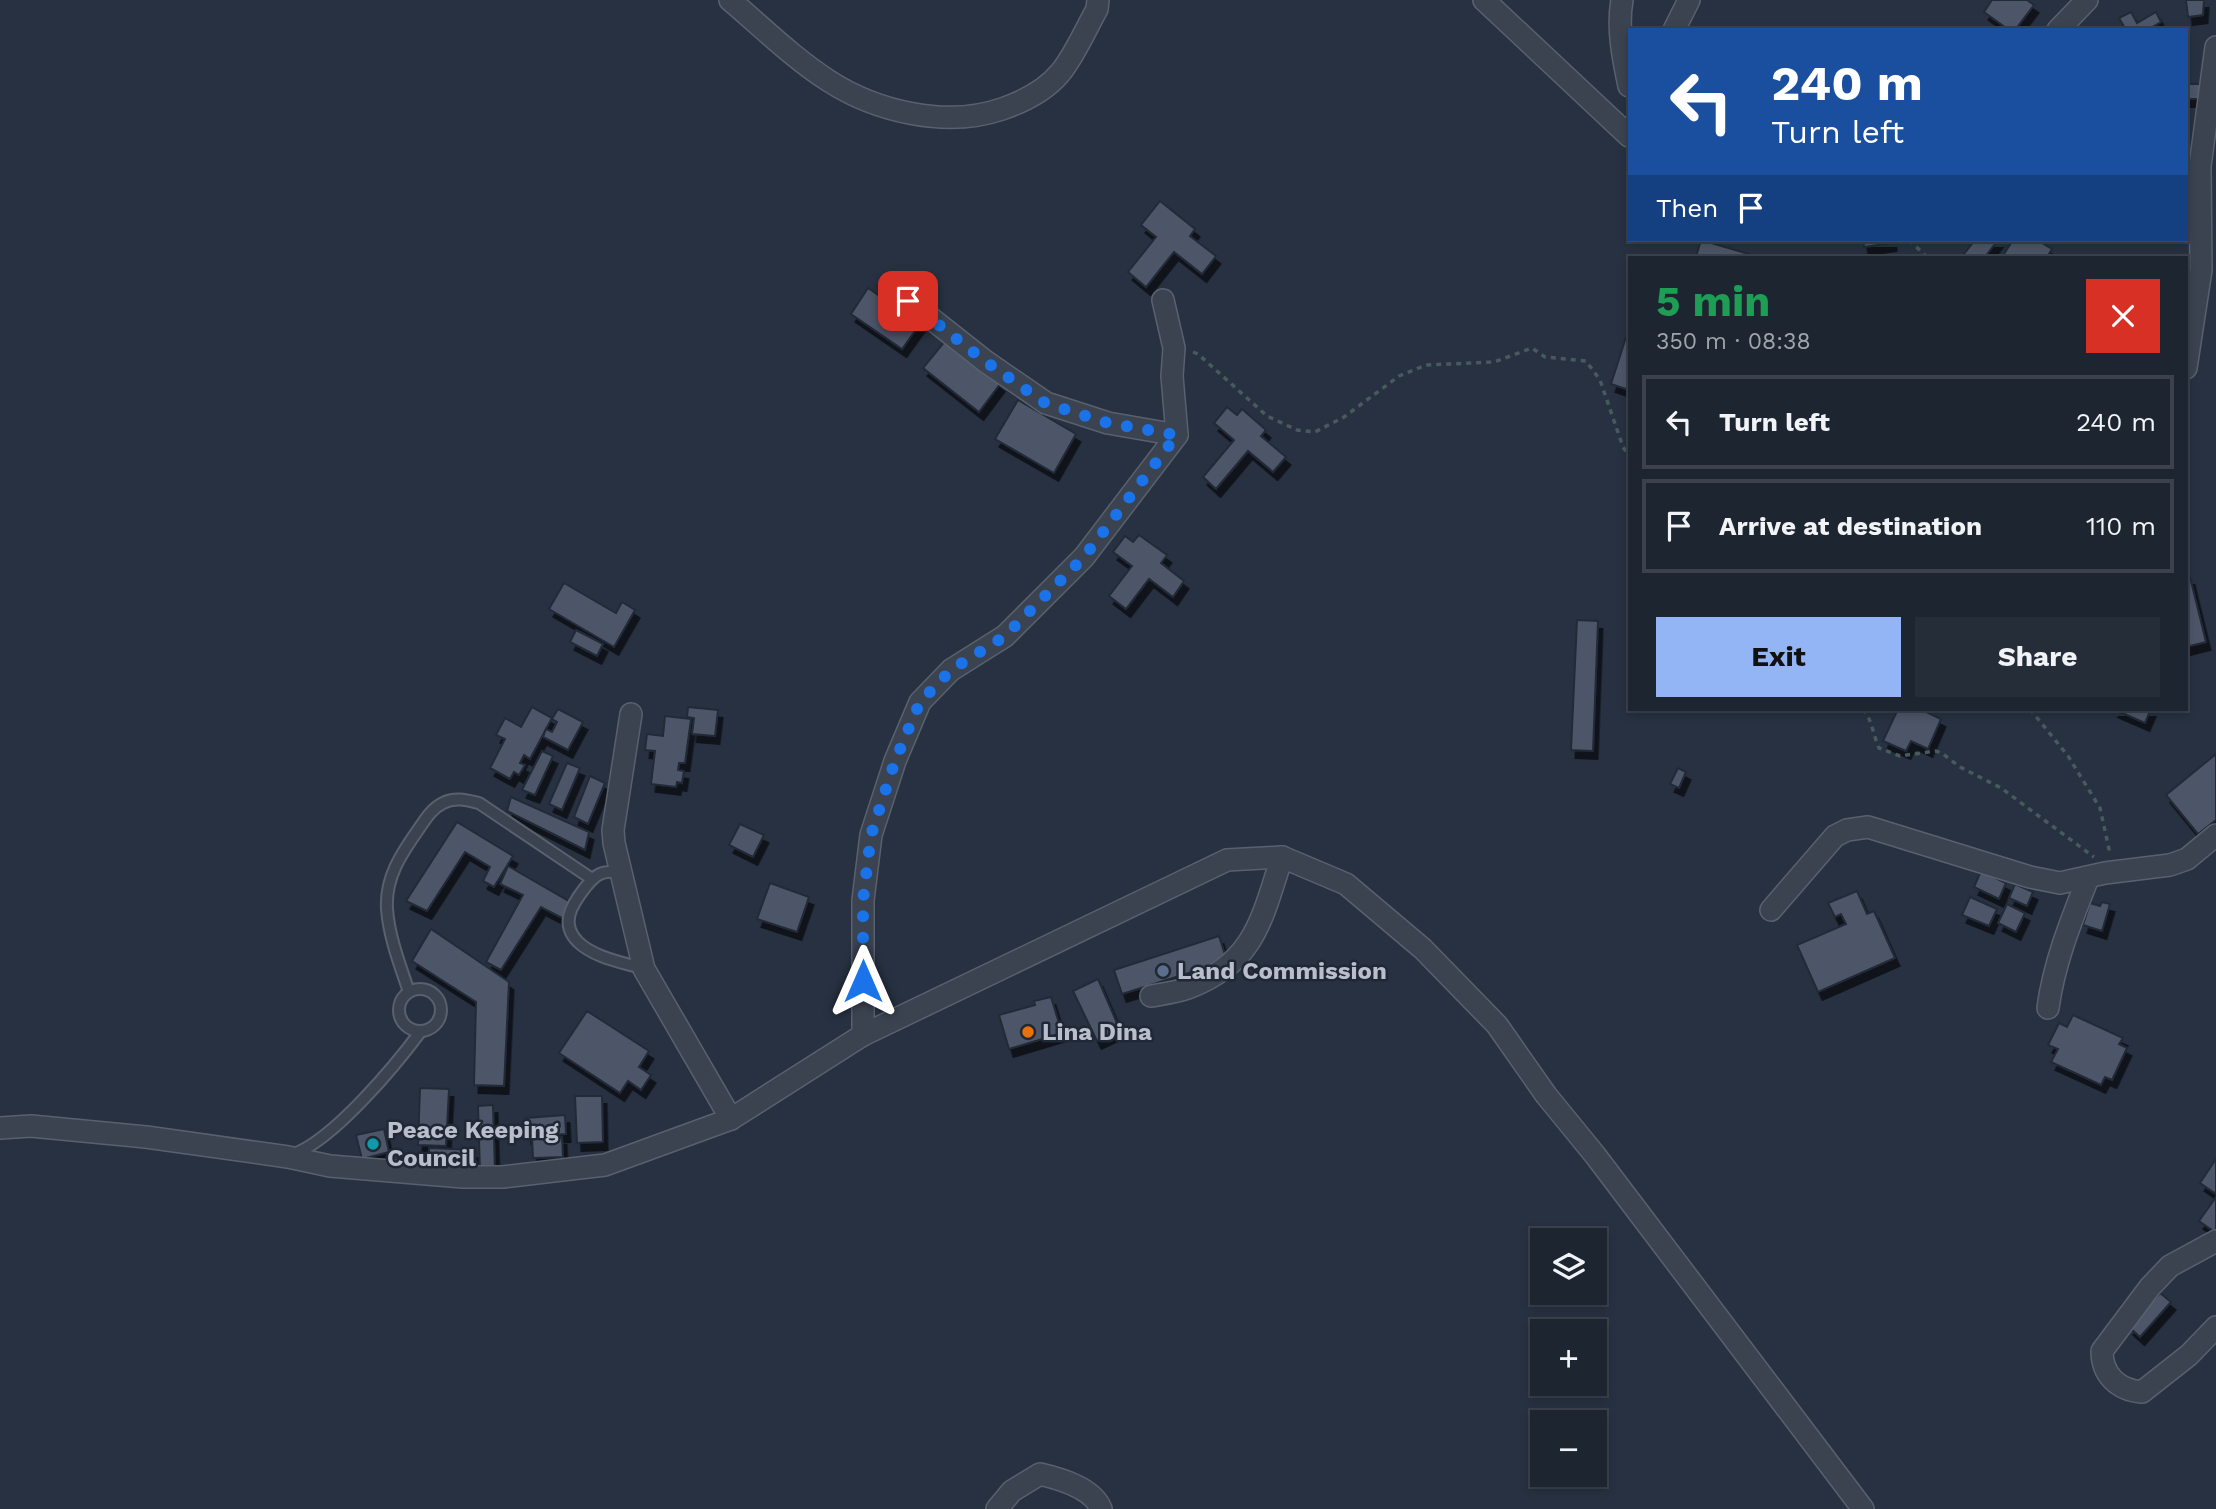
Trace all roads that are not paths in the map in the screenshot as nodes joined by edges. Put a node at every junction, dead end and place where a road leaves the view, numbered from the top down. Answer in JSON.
{"nodes":[{"id":1,"x":730,"y":0,"type":"edge"},
{"id":2,"x":1098,"y":0,"type":"edge"},
{"id":3,"x":1484,"y":0,"type":"edge"},
{"id":4,"x":1622,"y":0,"type":"edge"},
{"id":5,"x":1689,"y":0,"type":"edge"},
{"id":6,"x":2087,"y":0,"type":"edge"},
{"id":7,"x":1675,"y":28,"type":"edge"},
{"id":8,"x":2060,"y":28,"type":"edge"},
{"id":9,"x":2216,"y":47,"type":"edge"},
{"id":10,"x":1628,"y":81,"type":"edge"},
{"id":11,"x":1628,"y":134,"type":"edge"},
{"id":12,"x":890,"y":286,"type":"dead end"},
{"id":13,"x":1163,"y":300,"type":"dead end"},
{"id":14,"x":2188,"y":355,"type":"edge"},
{"id":15,"x":1177,"y":435,"type":"junction"},
{"id":16,"x":631,"y":715,"type":"dead end"},
{"id":17,"x":2216,"y":835,"type":"edge"},
{"id":18,"x":1282,"y":857,"type":"junction"},
{"id":19,"x":622,"y":871,"type":"junction"},
{"id":20,"x":2096,"y":876,"type":"junction"},
{"id":21,"x":592,"y":879,"type":"junction"},
{"id":22,"x":1771,"y":909,"type":"dead end"},
{"id":23,"x":644,"y":969,"type":"junction"},
{"id":24,"x":409,"y":992,"type":"junction"},
{"id":25,"x":1151,"y":996,"type":"dead end"},
{"id":26,"x":2048,"y":1008,"type":"dead end"},
{"id":27,"x":421,"y":1031,"type":"junction"},
{"id":28,"x":863,"y":1035,"type":"junction"},
{"id":29,"x":731,"y":1119,"type":"junction"},
{"id":30,"x":0,"y":1128,"type":"edge"},
{"id":31,"x":288,"y":1157,"type":"junction"},
{"id":32,"x":2216,"y":1241,"type":"edge"},
{"id":33,"x":2216,"y":1327,"type":"edge"},
{"id":34,"x":997,"y":1509,"type":"edge"},
{"id":35,"x":1101,"y":1509,"type":"edge"},
{"id":36,"x":1863,"y":1509,"type":"edge"}],
"edges":[{"from":1,"to":2,"type":"street"},
{"from":3,"to":11,"type":"street"},
{"from":4,"to":10,"type":"street"},
{"from":5,"to":7,"type":"street"},
{"from":6,"to":8,"type":"street"},
{"from":9,"to":14,"type":"street"},
{"from":12,"to":15,"type":"street"},
{"from":13,"to":15,"type":"street"},
{"from":15,"to":28,"type":"street"},
{"from":16,"to":19,"type":"street"},
{"from":17,"to":20,"type":"street"},
{"from":18,"to":25,"type":"street"},
{"from":18,"to":28,"type":"street"},
{"from":18,"to":36,"type":"street"},
{"from":19,"to":21,"type":"lane"},
{"from":19,"to":23,"type":"street"},
{"from":20,"to":22,"type":"street"},
{"from":20,"to":26,"type":"street"},
{"from":21,"to":23,"type":"lane"},
{"from":21,"to":24,"type":"lane"},
{"from":23,"to":29,"type":"street"},
{"from":24,"to":27,"type":"lane"},
{"from":24,"to":27,"type":"lane"},
{"from":27,"to":31,"type":"lane"},
{"from":28,"to":29,"type":"street"},
{"from":29,"to":31,"type":"street"},
{"from":30,"to":31,"type":"street"},
{"from":32,"to":33,"type":"street"},
{"from":34,"to":35,"type":"street"}]}
